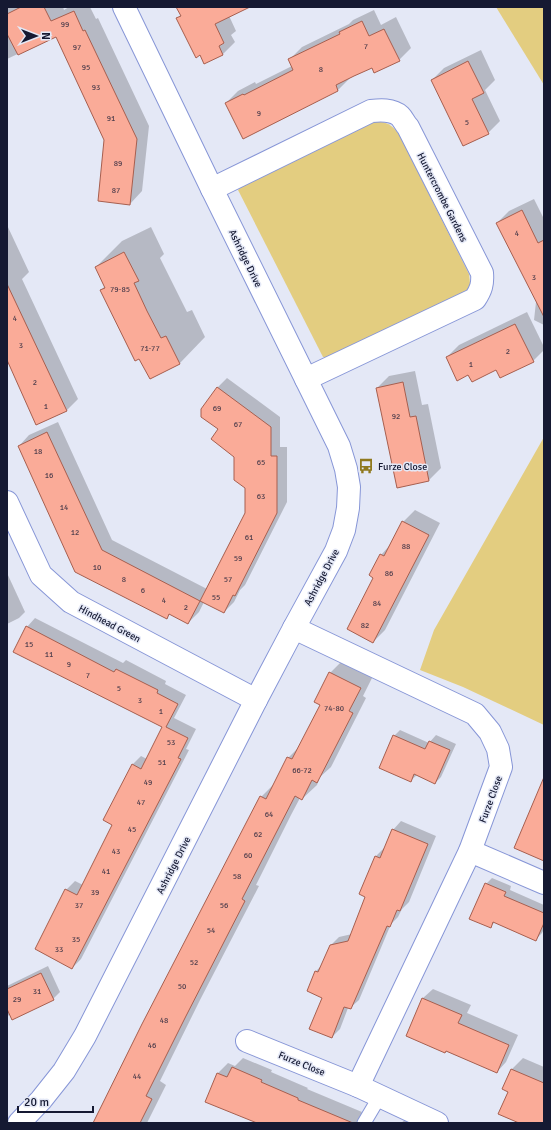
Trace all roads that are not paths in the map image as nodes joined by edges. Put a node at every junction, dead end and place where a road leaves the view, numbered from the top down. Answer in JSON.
{"nodes":[{"id":1,"x":124,"y":7,"type":"edge"},
{"id":2,"x":212,"y":189,"type":"junction"},
{"id":3,"x":306,"y":379,"type":"junction"},
{"id":4,"x":7,"y":502,"type":"edge"},
{"id":5,"x":294,"y":628,"type":"junction"},
{"id":6,"x":256,"y":700,"type":"junction"},
{"id":7,"x":470,"y":851,"type":"junction"},
{"id":8,"x":544,"y":883,"type":"edge"},
{"id":9,"x":247,"y":1041,"type":"dead end"},
{"id":10,"x":358,"y":1086,"type":"junction"},
{"id":11,"x":380,"y":1096,"type":"junction"},
{"id":12,"x":19,"y":1123,"type":"edge"},
{"id":13,"x":364,"y":1123,"type":"edge"},
{"id":14,"x":437,"y":1123,"type":"edge"}],
"edges":[{"from":1,"to":2,"type":"street","name":"Ashridge Drive"},
{"from":2,"to":3,"type":"street","name":"Ashridge Drive"},
{"from":2,"to":3,"type":"street","name":"Huntercrombe Gardens"},
{"from":3,"to":5,"type":"street","name":"Ashridge Drive"},
{"from":4,"to":6,"type":"street","name":"Hindhead Green"},
{"from":5,"to":6,"type":"street","name":"Ashridge Drive"},
{"from":5,"to":7,"type":"street","name":"Furze Close"},
{"from":6,"to":12,"type":"street","name":"Ashridge Drive"},
{"from":7,"to":8,"type":"street"},
{"from":7,"to":10,"type":"street","name":"Furze Close"},
{"from":9,"to":10,"type":"street","name":"Furze Close"},
{"from":10,"to":11,"type":"street","name":"Furze Close"},
{"from":11,"to":13,"type":"lane"},
{"from":11,"to":14,"type":"street","name":"Furze Close"}]}
